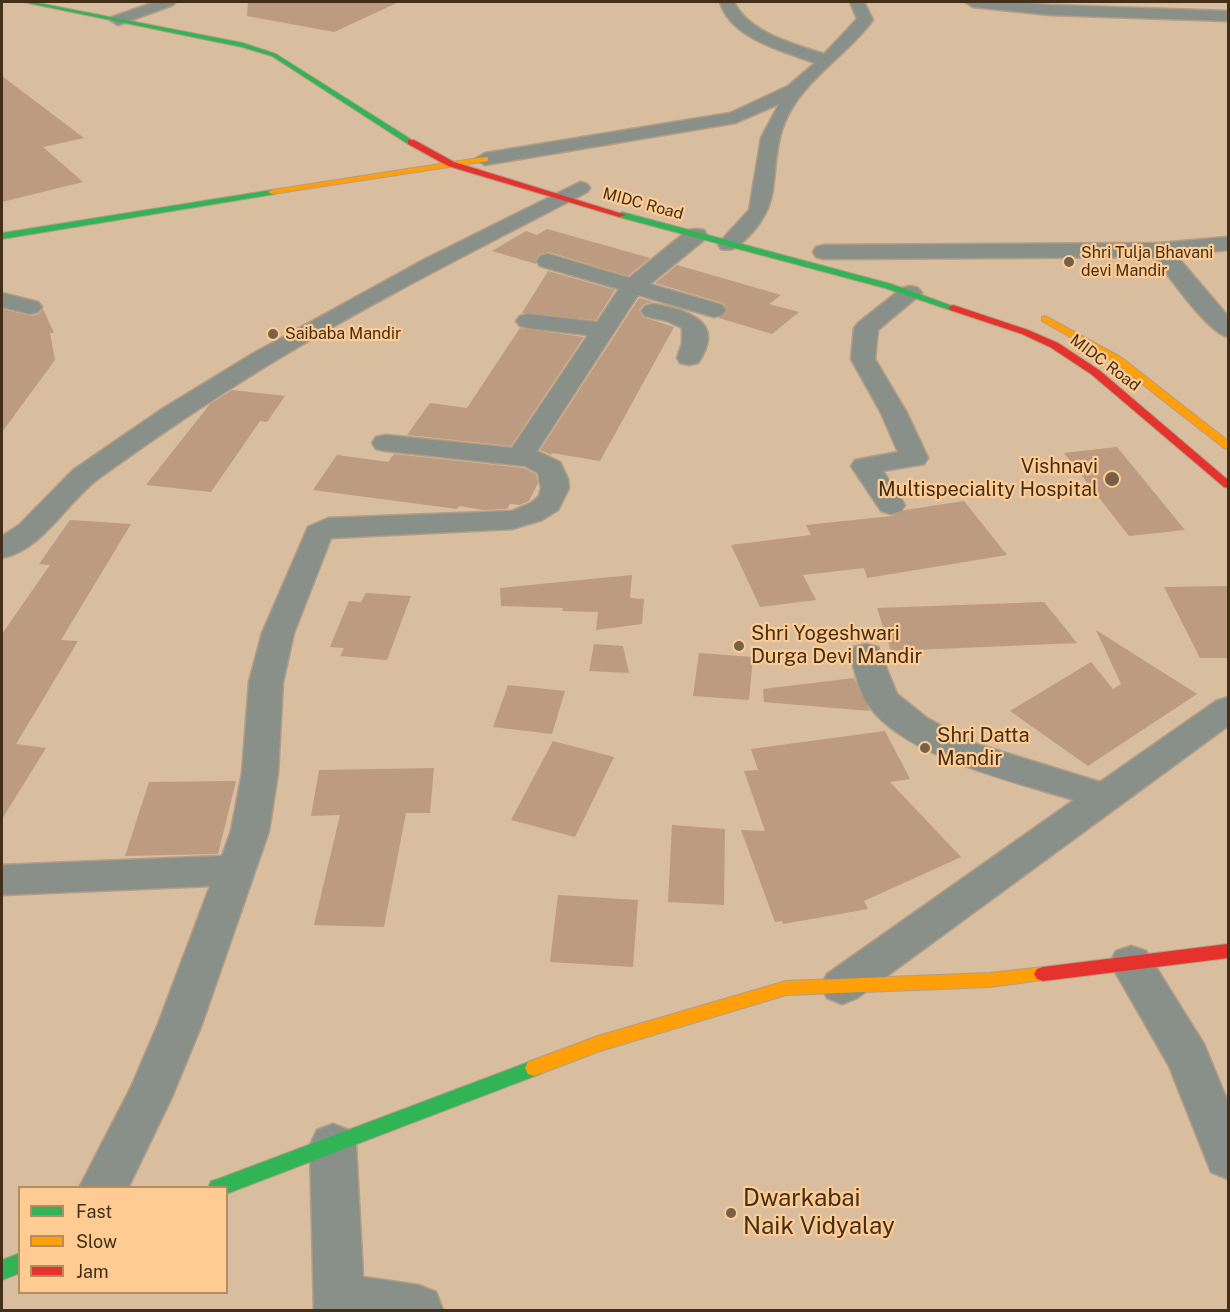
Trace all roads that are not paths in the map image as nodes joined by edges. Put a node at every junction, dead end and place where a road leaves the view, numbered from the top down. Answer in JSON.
{"nodes":[{"id":1,"x":26,"y":2,"type":"edge"},
{"id":2,"x":75,"y":2,"type":"edge"},
{"id":3,"x":168,"y":2,"type":"edge"},
{"id":4,"x":727,"y":2,"type":"edge"},
{"id":5,"x":857,"y":2,"type":"edge"},
{"id":6,"x":973,"y":2,"type":"edge"},
{"id":7,"x":1140,"y":7,"type":"edge"},
{"id":8,"x":135,"y":14,"type":"junction"},
{"id":9,"x":1228,"y":16,"type":"edge"},
{"id":10,"x":118,"y":20,"type":"junction"},
{"id":11,"x":288,"y":47,"type":"dead end"},
{"id":12,"x":827,"y":61,"type":"junction"},
{"id":13,"x":794,"y":90,"type":"junction"},
{"id":14,"x":380,"y":106,"type":"dead end"},
{"id":15,"x":363,"y":110,"type":"junction"},
{"id":16,"x":460,"y":147,"type":"dead end"},
{"id":17,"x":485,"y":159,"type":"junction"},
{"id":18,"x":451,"y":164,"type":"junction"},
{"id":19,"x":516,"y":168,"type":"dead end"},
{"id":20,"x":548,"y":178,"type":"dead end"},
{"id":21,"x":582,"y":194,"type":"junction"},
{"id":22,"x":738,"y":234,"type":"junction"},
{"id":23,"x":696,"y":235,"type":"junction"},
{"id":24,"x":2,"y":236,"type":"edge"},
{"id":25,"x":1227,"y":245,"type":"edge"},
{"id":26,"x":1160,"y":250,"type":"junction"},
{"id":27,"x":819,"y":251,"type":"joint"},
{"id":28,"x":548,"y":261,"type":"dead end"},
{"id":29,"x":882,"y":267,"type":"dead end"},
{"id":30,"x":910,"y":293,"type":"junction"},
{"id":31,"x":627,"y":295,"type":"junction"},
{"id":32,"x":2,"y":300,"type":"edge"},
{"id":33,"x":30,"y":307,"type":"dead end"},
{"id":34,"x":714,"y":310,"type":"dead end"},
{"id":35,"x":1036,"y":315,"type":"dead end"},
{"id":36,"x":528,"y":321,"type":"dead end"},
{"id":37,"x":602,"y":330,"type":"junction"},
{"id":38,"x":1228,"y":330,"type":"edge"},
{"id":39,"x":689,"y":358,"type":"dead end"},
{"id":40,"x":386,"y":443,"type":"dead end"},
{"id":41,"x":1228,"y":446,"type":"edge"},
{"id":42,"x":520,"y":457,"type":"junction"},
{"id":43,"x":1228,"y":485,"type":"edge"},
{"id":44,"x":891,"y":505,"type":"dead end"},
{"id":45,"x":2,"y":549,"type":"edge"},
{"id":46,"x":866,"y":655,"type":"dead end"},
{"id":47,"x":1228,"y":709,"type":"edge"},
{"id":48,"x":1106,"y":797,"type":"junction"},
{"id":49,"x":236,"y":870,"type":"junction"},
{"id":50,"x":2,"y":880,"type":"edge"},
{"id":51,"x":1228,"y":951,"type":"edge"},
{"id":52,"x":1131,"y":963,"type":"junction"},
{"id":53,"x":842,"y":986,"type":"junction"},
{"id":54,"x":333,"y":1145,"type":"junction"},
{"id":55,"x":1228,"y":1157,"type":"edge"},
{"id":56,"x":104,"y":1186,"type":"edge"},
{"id":57,"x":223,"y":1186,"type":"edge"},
{"id":58,"x":18,"y":1264,"type":"edge"},
{"id":59,"x":2,"y":1270,"type":"edge"},
{"id":60,"x":339,"y":1305,"type":"edge"},
{"id":61,"x":418,"y":1311,"type":"edge"}],
"edges":[{"from":1,"to":10,"type":"main road","name":"MIDC Road"},
{"from":2,"to":8,"type":"main road"},
{"from":3,"to":8,"type":"street"},
{"from":4,"to":12,"type":"street"},
{"from":5,"to":12,"type":"street"},
{"from":6,"to":7,"type":"street"},
{"from":7,"to":9,"type":"street"},
{"from":8,"to":10,"type":"street"},
{"from":8,"to":11,"type":"main road"},
{"from":10,"to":15,"type":"main road","name":"MIDC Road"},
{"from":12,"to":13,"type":"street"},
{"from":13,"to":17,"type":"street"},
{"from":13,"to":22,"type":"street"},
{"from":14,"to":15,"type":"main road"},
{"from":15,"to":18,"type":"main road","name":"MIDC Road"},
{"from":16,"to":17,"type":"main road"},
{"from":17,"to":18,"type":"main road"},
{"from":17,"to":19,"type":"main road"},
{"from":18,"to":21,"type":"main road","name":"MIDC Road"},
{"from":18,"to":24,"type":"main road"},
{"from":20,"to":21,"type":"main road","name":"MIDC Road"},
{"from":21,"to":23,"type":"main road","name":"MIDC Road"},
{"from":21,"to":45,"type":"street"},
{"from":22,"to":23,"type":"main road","name":"MIDC Road"},
{"from":22,"to":30,"type":"main road","name":"MIDC Road"},
{"from":23,"to":31,"type":"street"},
{"from":25,"to":26,"type":"street"},
{"from":26,"to":27,"type":"street"},
{"from":26,"to":38,"type":"street"},
{"from":27,"to":29,"type":"main road"},
{"from":28,"to":31,"type":"street"},
{"from":30,"to":43,"type":"main road","name":"MIDC Road"},
{"from":30,"to":44,"type":"street"},
{"from":31,"to":34,"type":"street"},
{"from":31,"to":37,"type":"street"},
{"from":31,"to":39,"type":"street"},
{"from":32,"to":33,"type":"street"},
{"from":35,"to":41,"type":"main road","name":"MIDC Road"},
{"from":36,"to":37,"type":"street"},
{"from":37,"to":42,"type":"street"},
{"from":40,"to":42,"type":"street"},
{"from":42,"to":49,"type":"street"},
{"from":46,"to":48,"type":"street"},
{"from":47,"to":48,"type":"street"},
{"from":48,"to":53,"type":"street"},
{"from":49,"to":50,"type":"street"},
{"from":49,"to":56,"type":"street"},
{"from":51,"to":52,"type":"main road"},
{"from":52,"to":53,"type":"main road"},
{"from":52,"to":55,"type":"street"},
{"from":53,"to":54,"type":"main road"},
{"from":54,"to":57,"type":"main road"},
{"from":54,"to":60,"type":"street"},
{"from":58,"to":59,"type":"main road"},
{"from":60,"to":61,"type":"street"}]}
